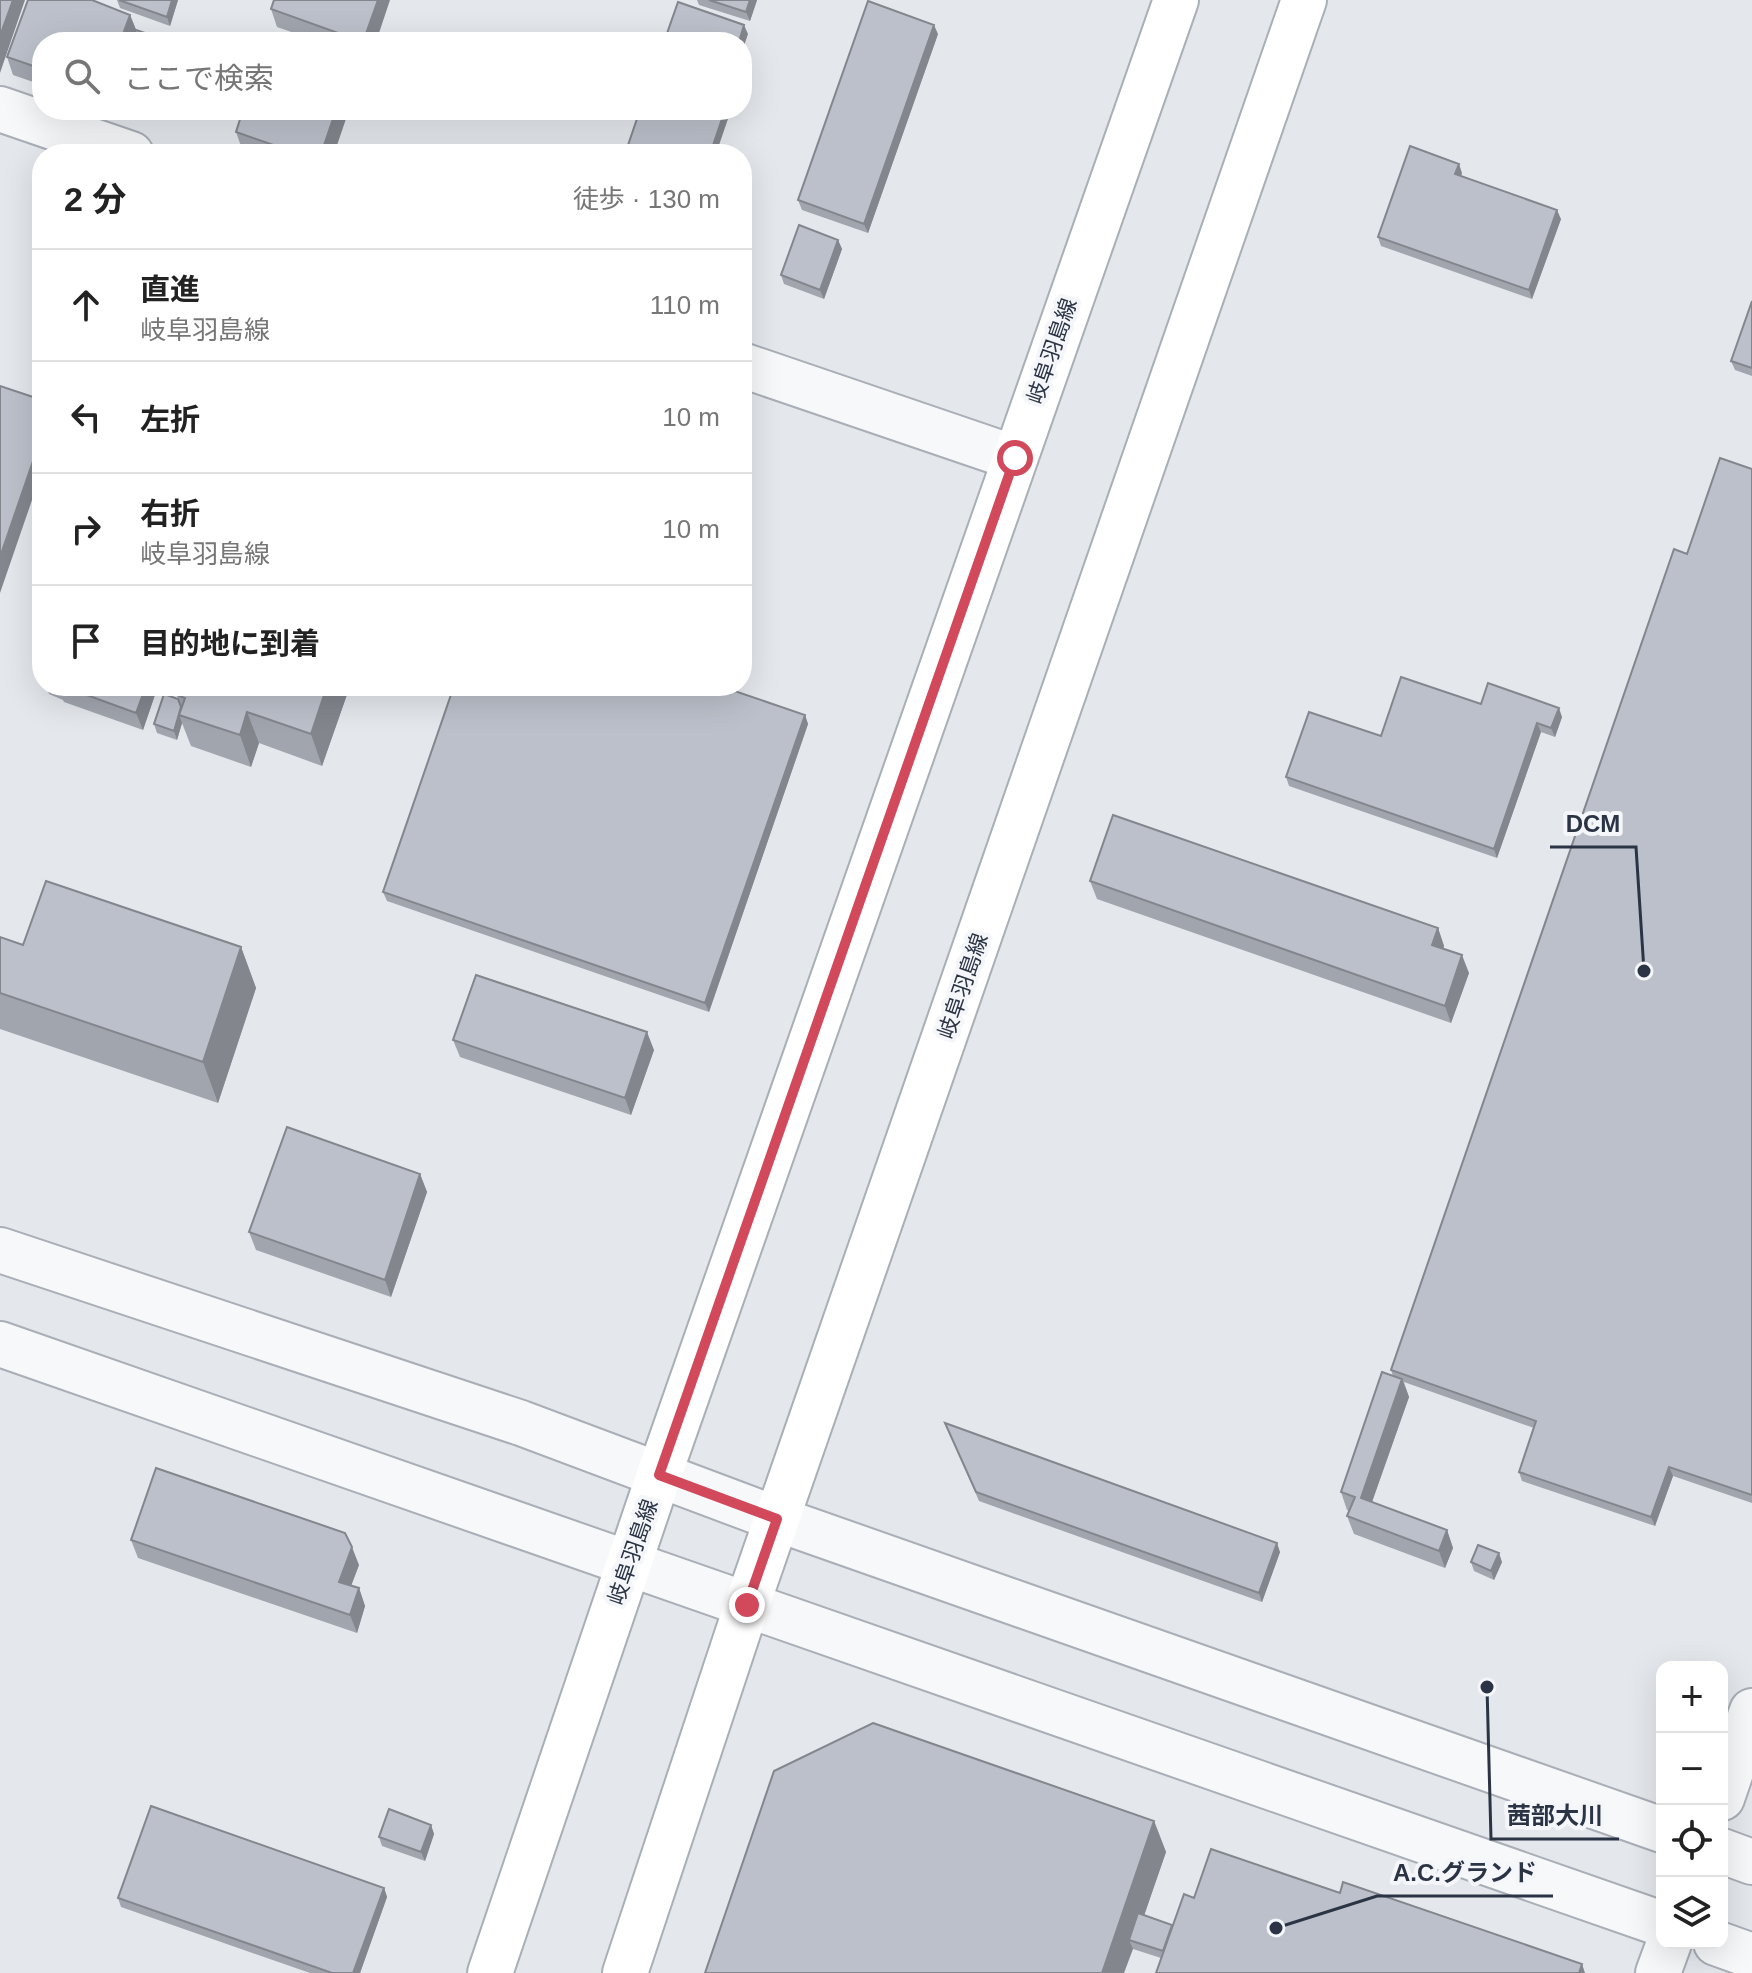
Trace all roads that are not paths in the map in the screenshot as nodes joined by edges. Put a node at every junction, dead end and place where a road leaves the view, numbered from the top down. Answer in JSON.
{"nodes":[{"id":1,"x":1176,"y":0,"type":"edge"},
{"id":2,"x":1304,"y":0,"type":"edge"},
{"id":3,"x":0,"y":109,"type":"edge"},
{"id":4,"x":32,"y":120,"type":"edge"},
{"id":5,"x":32,"y":120,"type":"edge"},
{"id":6,"x":102,"y":144,"type":"edge"},
{"id":7,"x":752,"y":368,"type":"edge"},
{"id":8,"x":1015,"y":458,"type":"junction"},
{"id":9,"x":0,"y":1250,"type":"edge"},
{"id":10,"x":0,"y":1344,"type":"edge"},
{"id":11,"x":659,"y":1475,"type":"junction"},
{"id":12,"x":777,"y":1519,"type":"junction"},
{"id":13,"x":629,"y":1564,"type":"junction"},
{"id":14,"x":747,"y":1605,"type":"junction"},
{"id":15,"x":1752,"y":1711,"type":"edge"},
{"id":16,"x":1728,"y":1781,"type":"edge"},
{"id":17,"x":1656,"y":1828,"type":"edge"},
{"id":18,"x":1728,"y":1853,"type":"edge"},
{"id":19,"x":1752,"y":1862,"type":"edge"},
{"id":20,"x":1656,"y":1922,"type":"edge"},
{"id":21,"x":1728,"y":1947,"type":"edge"},
{"id":22,"x":1667,"y":1949,"type":"edge"},
{"id":23,"x":1752,"y":1956,"type":"edge"},
{"id":24,"x":490,"y":1973,"type":"edge"},
{"id":25,"x":625,"y":1973,"type":"edge"},
{"id":26,"x":1658,"y":1973,"type":"edge"}],
"edges":[{"from":1,"to":8,"type":"main road","name":"岐阜羽島線"},
{"from":2,"to":12,"type":"main road","name":"岐阜羽島線"},
{"from":3,"to":5,"type":"street"},
{"from":4,"to":6,"type":"street"},
{"from":7,"to":8,"type":"street"},
{"from":8,"to":11,"type":"main road","name":"岐阜羽島線"},
{"from":9,"to":11,"type":"street"},
{"from":10,"to":13,"type":"street"},
{"from":11,"to":12,"type":"street"},
{"from":11,"to":13,"type":"main road","name":"岐阜羽島線"},
{"from":12,"to":14,"type":"main road","name":"岐阜羽島線"},
{"from":12,"to":17,"type":"street"},
{"from":13,"to":14,"type":"street"},
{"from":13,"to":24,"type":"main road","name":"岐阜羽島線"},
{"from":14,"to":20,"type":"street"},
{"from":14,"to":25,"type":"main road","name":"岐阜羽島線"},
{"from":15,"to":16,"type":"street"},
{"from":18,"to":19,"type":"street"},
{"from":21,"to":23,"type":"street"},
{"from":22,"to":26,"type":"street"}]}
